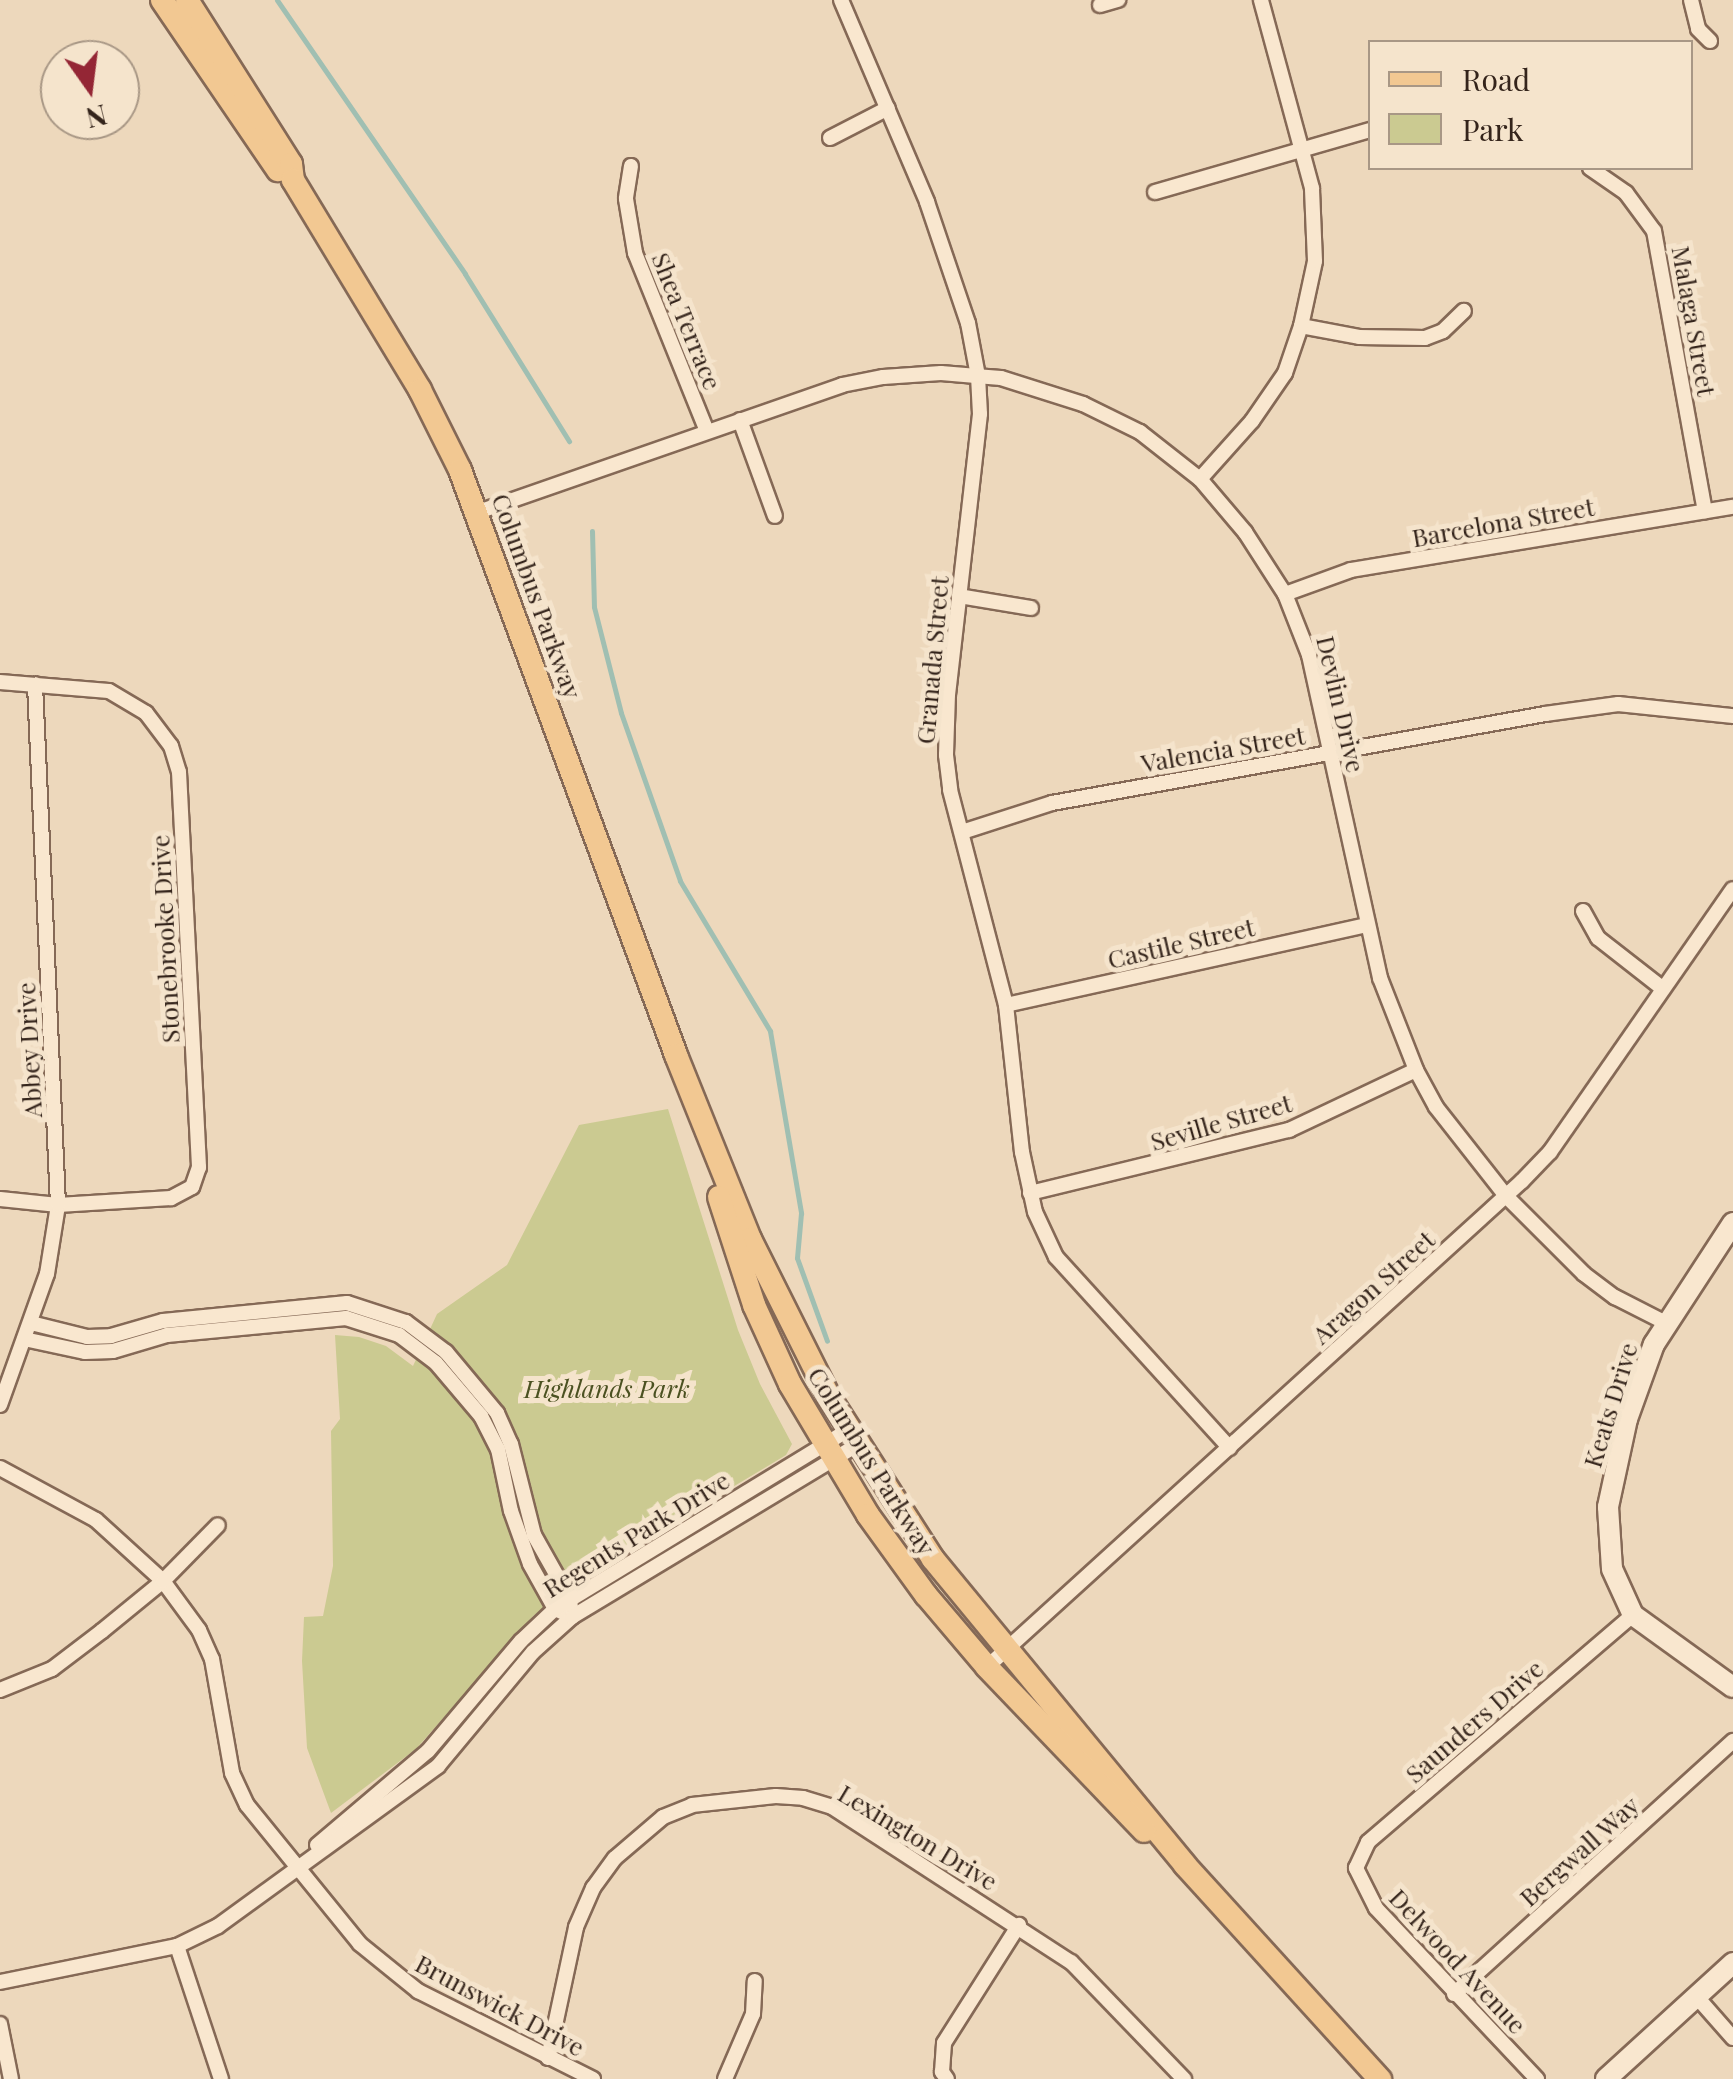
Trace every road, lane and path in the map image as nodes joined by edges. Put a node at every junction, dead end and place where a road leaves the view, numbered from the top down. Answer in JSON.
{"nodes":[{"id":1,"x":162,"y":0,"type":"edge"},
{"id":2,"x":187,"y":0,"type":"edge"},
{"id":3,"x":841,"y":0,"type":"edge"},
{"id":4,"x":1118,"y":0,"type":"edge"},
{"id":5,"x":1261,"y":0,"type":"edge"},
{"id":6,"x":1691,"y":0,"type":"edge"},
{"id":7,"x":1100,"y":5,"type":"dead end"},
{"id":8,"x":1710,"y":41,"type":"dead end"},
{"id":9,"x":888,"y":108,"type":"junction"},
{"id":10,"x":1368,"y":131,"type":"edge"},
{"id":11,"x":830,"y":138,"type":"dead end"},
{"id":12,"x":1302,"y":149,"type":"junction"},
{"id":13,"x":631,"y":166,"type":"dead end"},
{"id":14,"x":1593,"y":170,"type":"edge"},
{"id":15,"x":293,"y":180,"type":"junction"},
{"id":16,"x":1154,"y":192,"type":"dead end"},
{"id":17,"x":1464,"y":311,"type":"dead end"},
{"id":18,"x":1301,"y":326,"type":"junction"},
{"id":19,"x":978,"y":376,"type":"junction"},
{"id":20,"x":740,"y":420,"type":"junction"},
{"id":21,"x":707,"y":431,"type":"junction"},
{"id":22,"x":1200,"y":479,"type":"junction"},
{"id":23,"x":1733,"y":506,"type":"edge"},
{"id":24,"x":1704,"y":510,"type":"junction"},
{"id":25,"x":478,"y":512,"type":"junction"},
{"id":26,"x":775,"y":516,"type":"dead end"},
{"id":27,"x":1285,"y":594,"type":"junction"},
{"id":28,"x":959,"y":596,"type":"junction"},
{"id":29,"x":1031,"y":608,"type":"dead end"},
{"id":30,"x":0,"y":682,"type":"edge"},
{"id":31,"x":35,"y":685,"type":"junction"},
{"id":32,"x":1733,"y":716,"type":"edge"},
{"id":33,"x":1330,"y":752,"type":"junction"},
{"id":34,"x":962,"y":832,"type":"junction"},
{"id":35,"x":1733,"y":889,"type":"edge"},
{"id":36,"x":1583,"y":911,"type":"dead end"},
{"id":37,"x":1367,"y":924,"type":"junction"},
{"id":38,"x":1662,"y":988,"type":"junction"},
{"id":39,"x":1006,"y":1005,"type":"junction"},
{"id":40,"x":676,"y":1056,"type":"junction"},
{"id":41,"x":1416,"y":1070,"type":"junction"},
{"id":42,"x":1030,"y":1194,"type":"junction"},
{"id":43,"x":1506,"y":1196,"type":"junction"},
{"id":44,"x":0,"y":1199,"type":"edge"},
{"id":45,"x":58,"y":1205,"type":"junction"},
{"id":46,"x":1733,"y":1223,"type":"edge"},
{"id":47,"x":1666,"y":1323,"type":"junction"},
{"id":48,"x":31,"y":1324,"type":"junction"},
{"id":49,"x":24,"y":1340,"type":"junction"},
{"id":50,"x":0,"y":1405,"type":"edge"},
{"id":51,"x":852,"y":1437,"type":"junction"},
{"id":52,"x":1230,"y":1448,"type":"junction"},
{"id":53,"x":828,"y":1451,"type":"junction"},
{"id":54,"x":0,"y":1468,"type":"edge"},
{"id":55,"x":218,"y":1526,"type":"dead end"},
{"id":56,"x":163,"y":1581,"type":"junction"},
{"id":57,"x":570,"y":1599,"type":"junction"},
{"id":58,"x":555,"y":1609,"type":"junction"},
{"id":59,"x":1633,"y":1616,"type":"junction"},
{"id":60,"x":572,"y":1617,"type":"junction"},
{"id":61,"x":1007,"y":1650,"type":"junction"},
{"id":62,"x":986,"y":1666,"type":"junction"},
{"id":63,"x":1733,"y":1687,"type":"edge"},
{"id":64,"x":0,"y":1690,"type":"edge"},
{"id":65,"x":1733,"y":1742,"type":"edge"},
{"id":66,"x":1185,"y":1865,"type":"junction"},
{"id":67,"x":296,"y":1867,"type":"junction"},
{"id":68,"x":1356,"y":1868,"type":"joint"},
{"id":69,"x":1019,"y":1926,"type":"junction"},
{"id":70,"x":178,"y":1946,"type":"junction"},
{"id":71,"x":1733,"y":1963,"type":"edge"},
{"id":72,"x":755,"y":1980,"type":"dead end"},
{"id":73,"x":0,"y":1982,"type":"edge"},
{"id":74,"x":1454,"y":1994,"type":"junction"},
{"id":75,"x":1696,"y":1996,"type":"junction"},
{"id":76,"x":0,"y":2024,"type":"edge"},
{"id":77,"x":1733,"y":2038,"type":"edge"},
{"id":78,"x":548,"y":2058,"type":"junction"},
{"id":79,"x":11,"y":2079,"type":"edge"},
{"id":80,"x":221,"y":2079,"type":"edge"},
{"id":81,"x":592,"y":2079,"type":"edge"},
{"id":82,"x":724,"y":2079,"type":"edge"},
{"id":83,"x":947,"y":2079,"type":"edge"},
{"id":84,"x":1184,"y":2079,"type":"edge"},
{"id":85,"x":1380,"y":2079,"type":"edge"},
{"id":86,"x":1537,"y":2079,"type":"edge"},
{"id":87,"x":1606,"y":2079,"type":"edge"}],
"edges":[{"from":1,"to":15,"type":"main road","name":"Columbus Parkway"},
{"from":2,"to":15,"type":"main road","name":"Columbus Parkway"},
{"from":3,"to":9,"type":"street","name":"Granada Street"},
{"from":4,"to":7,"type":"street"},
{"from":5,"to":12,"type":"street"},
{"from":6,"to":8,"type":"street"},
{"from":9,"to":11,"type":"street"},
{"from":9,"to":19,"type":"street","name":"Granada Street"},
{"from":10,"to":12,"type":"street"},
{"from":12,"to":16,"type":"street"},
{"from":12,"to":18,"type":"street"},
{"from":13,"to":21,"type":"street","name":"Shea Terrace"},
{"from":14,"to":24,"type":"street","name":"Malaga Street"},
{"from":15,"to":25,"type":"main road","name":"Columbus Parkway"},
{"from":17,"to":18,"type":"street"},
{"from":18,"to":22,"type":"street"},
{"from":19,"to":20,"type":"street","name":"Devlin Drive"},
{"from":19,"to":22,"type":"street","name":"Devlin Drive"},
{"from":19,"to":28,"type":"street","name":"Granada Street"},
{"from":20,"to":21,"type":"street","name":"Devlin Drive"},
{"from":20,"to":26,"type":"street"},
{"from":21,"to":25,"type":"street","name":"Devlin Drive"},
{"from":22,"to":27,"type":"street","name":"Devlin Drive"},
{"from":23,"to":24,"type":"street","name":"Barcelona Street"},
{"from":24,"to":27,"type":"street","name":"Barcelona Street"},
{"from":25,"to":40,"type":"main road","name":"Columbus Parkway"},
{"from":27,"to":33,"type":"street","name":"Devlin Drive"},
{"from":28,"to":29,"type":"street"},
{"from":28,"to":34,"type":"street","name":"Granada Street"},
{"from":30,"to":31,"type":"street","name":"Stonebrooke Drive"},
{"from":31,"to":45,"type":"street","name":"Abbey Drive"},
{"from":31,"to":45,"type":"street","name":"Stonebrooke Drive"},
{"from":32,"to":33,"type":"street","name":"Valencia Street"},
{"from":33,"to":34,"type":"street","name":"Valencia Street"},
{"from":33,"to":37,"type":"street","name":"Devlin Drive"},
{"from":34,"to":39,"type":"street","name":"Granada Street"},
{"from":35,"to":38,"type":"street","name":"Aragon Street"},
{"from":36,"to":38,"type":"street"},
{"from":37,"to":39,"type":"street","name":"Castile Street"},
{"from":37,"to":41,"type":"street","name":"Devlin Drive"},
{"from":38,"to":43,"type":"street","name":"Aragon Street"},
{"from":39,"to":42,"type":"street","name":"Granada Street"},
{"from":40,"to":51,"type":"main road","name":"Columbus Parkway"},
{"from":40,"to":53,"type":"main road","name":"Columbus Parkway"},
{"from":41,"to":42,"type":"street","name":"Seville Street"},
{"from":41,"to":43,"type":"street","name":"Devlin Drive"},
{"from":42,"to":52,"type":"street","name":"Granada Street"},
{"from":43,"to":47,"type":"street","name":"Devlin Drive"},
{"from":43,"to":52,"type":"street","name":"Aragon Street"},
{"from":44,"to":45,"type":"street"},
{"from":45,"to":48,"type":"street","name":"Abbey Drive"},
{"from":46,"to":47,"type":"street","name":"Keats Drive"},
{"from":47,"to":59,"type":"street","name":"Keats Drive"},
{"from":48,"to":49,"type":"street","name":"Abbey Drive"},
{"from":48,"to":57,"type":"street"},
{"from":49,"to":50,"type":"street","name":"Abbey Drive"},
{"from":49,"to":58,"type":"street"},
{"from":51,"to":53,"type":"street","name":"Regents Park Drive"},
{"from":51,"to":61,"type":"main road","name":"Columbus Parkway"},
{"from":52,"to":61,"type":"street","name":"Aragon Street"},
{"from":53,"to":57,"type":"street","name":"Regents Park Drive"},
{"from":53,"to":60,"type":"street","name":"Regents Park Drive"},
{"from":53,"to":62,"type":"main road","name":"Columbus Parkway"},
{"from":54,"to":56,"type":"street","name":"Brunswick Drive"},
{"from":55,"to":56,"type":"street"},
{"from":56,"to":64,"type":"street"},
{"from":56,"to":67,"type":"street","name":"Brunswick Drive"},
{"from":57,"to":58,"type":"street","name":"Regents Park Drive"},
{"from":57,"to":60,"type":"street"},
{"from":58,"to":60,"type":"street"},
{"from":58,"to":67,"type":"street","name":"Regents Park Drive"},
{"from":59,"to":63,"type":"street"},
{"from":59,"to":68,"type":"street","name":"Saunders Drive"},
{"from":60,"to":67,"type":"street","name":"Regents Park Drive"},
{"from":61,"to":62,"type":"street","name":"Aragon Street"},
{"from":61,"to":66,"type":"main road","name":"Columbus Parkway"},
{"from":62,"to":66,"type":"main road","name":"Columbus Parkway"},
{"from":65,"to":74,"type":"street","name":"Bergwall Way"},
{"from":66,"to":85,"type":"main road","name":"Columbus Parkway"},
{"from":67,"to":70,"type":"street","name":"Regents Park Drive"},
{"from":67,"to":78,"type":"street","name":"Brunswick Drive"},
{"from":68,"to":74,"type":"street","name":"Delwood Avenue"},
{"from":69,"to":78,"type":"street","name":"Lexington Drive"},
{"from":69,"to":83,"type":"street"},
{"from":69,"to":84,"type":"street","name":"Lexington Drive"},
{"from":70,"to":73,"type":"street","name":"Regents Park Drive"},
{"from":70,"to":80,"type":"street"},
{"from":71,"to":75,"type":"street"},
{"from":72,"to":82,"type":"street"},
{"from":74,"to":86,"type":"street","name":"Delwood Avenue"},
{"from":75,"to":77,"type":"street"},
{"from":75,"to":87,"type":"street"},
{"from":76,"to":79,"type":"street"},
{"from":78,"to":81,"type":"street","name":"Brunswick Drive"}]}
